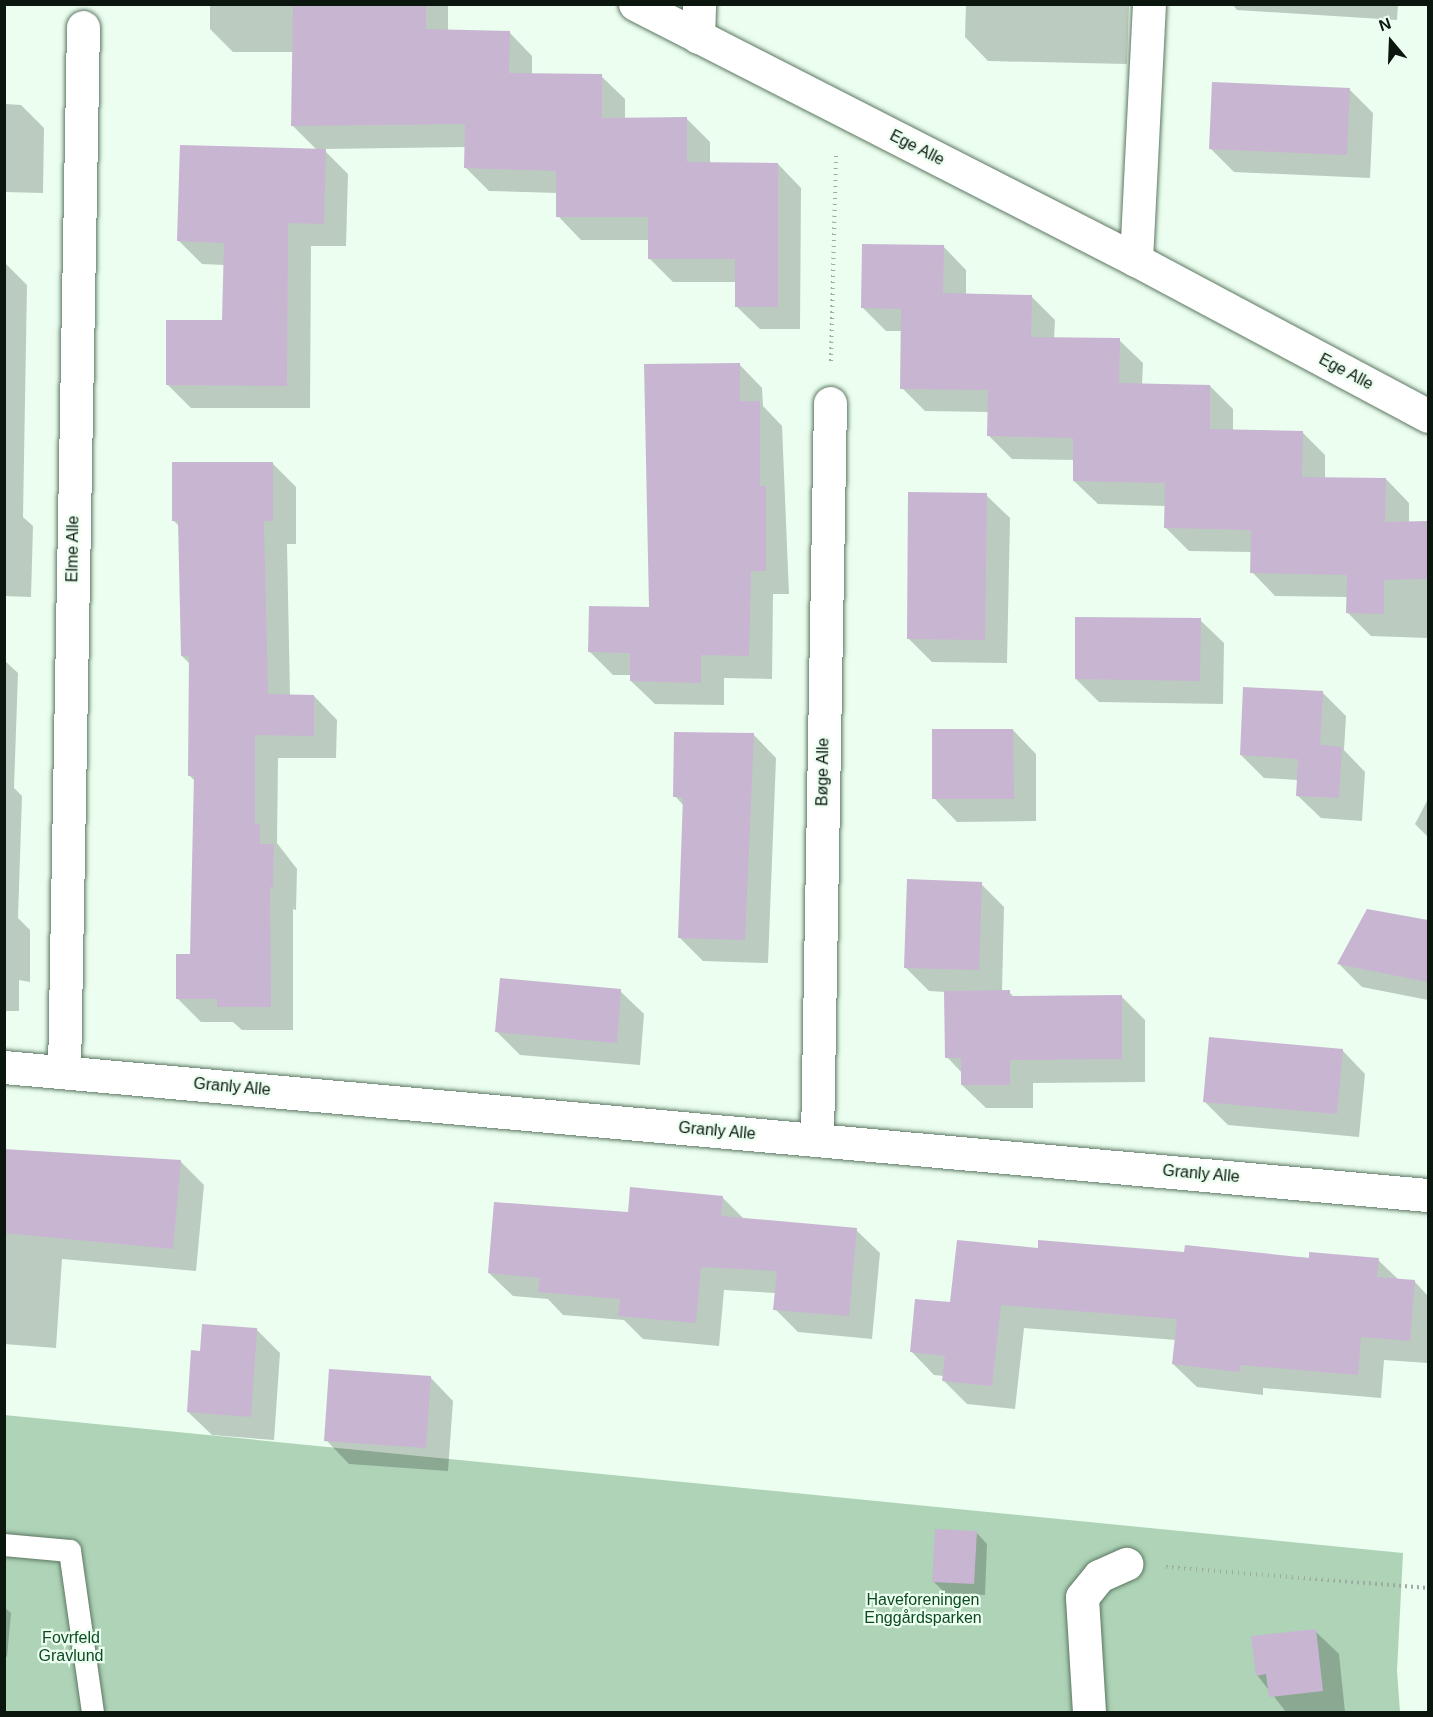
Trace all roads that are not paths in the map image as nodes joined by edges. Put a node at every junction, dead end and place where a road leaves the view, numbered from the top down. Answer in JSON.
{"nodes":[{"id":1,"x":635,"y":4,"type":"edge"},
{"id":2,"x":699,"y":4,"type":"edge"},
{"id":3,"x":1149,"y":4,"type":"edge"},
{"id":4,"x":83,"y":27,"type":"dead end"},
{"id":5,"x":698,"y":37,"type":"junction"},
{"id":6,"x":1136,"y":260,"type":"junction"},
{"id":7,"x":830,"y":404,"type":"road end"},
{"id":8,"x":1428,"y":416,"type":"edge"},
{"id":9,"x":4,"y":1067,"type":"edge"},
{"id":10,"x":64,"y":1072,"type":"junction"},
{"id":11,"x":817,"y":1140,"type":"junction"},
{"id":12,"x":1428,"y":1195,"type":"edge"},
{"id":13,"x":4,"y":1545,"type":"edge"},
{"id":14,"x":1126,"y":1564,"type":"road end"},
{"id":15,"x":93,"y":1713,"type":"edge"},
{"id":16,"x":1089,"y":1713,"type":"edge"}],
"edges":[{"from":1,"to":5,"type":"street","name":"Ege Alle"},
{"from":2,"to":5,"type":"street"},
{"from":3,"to":6,"type":"street"},
{"from":4,"to":10,"type":"street","name":"Elme Alle"},
{"from":5,"to":6,"type":"street","name":"Ege Alle"},
{"from":6,"to":8,"type":"street","name":"Ege Alle"},
{"from":7,"to":11,"type":"street","name":"Bøge Alle"},
{"from":9,"to":10,"type":"street","name":"Granly Alle"},
{"from":10,"to":11,"type":"street","name":"Granly Alle"},
{"from":11,"to":12,"type":"street","name":"Granly Alle"},
{"from":13,"to":15,"type":"lane"},
{"from":14,"to":16,"type":"street"}]}
